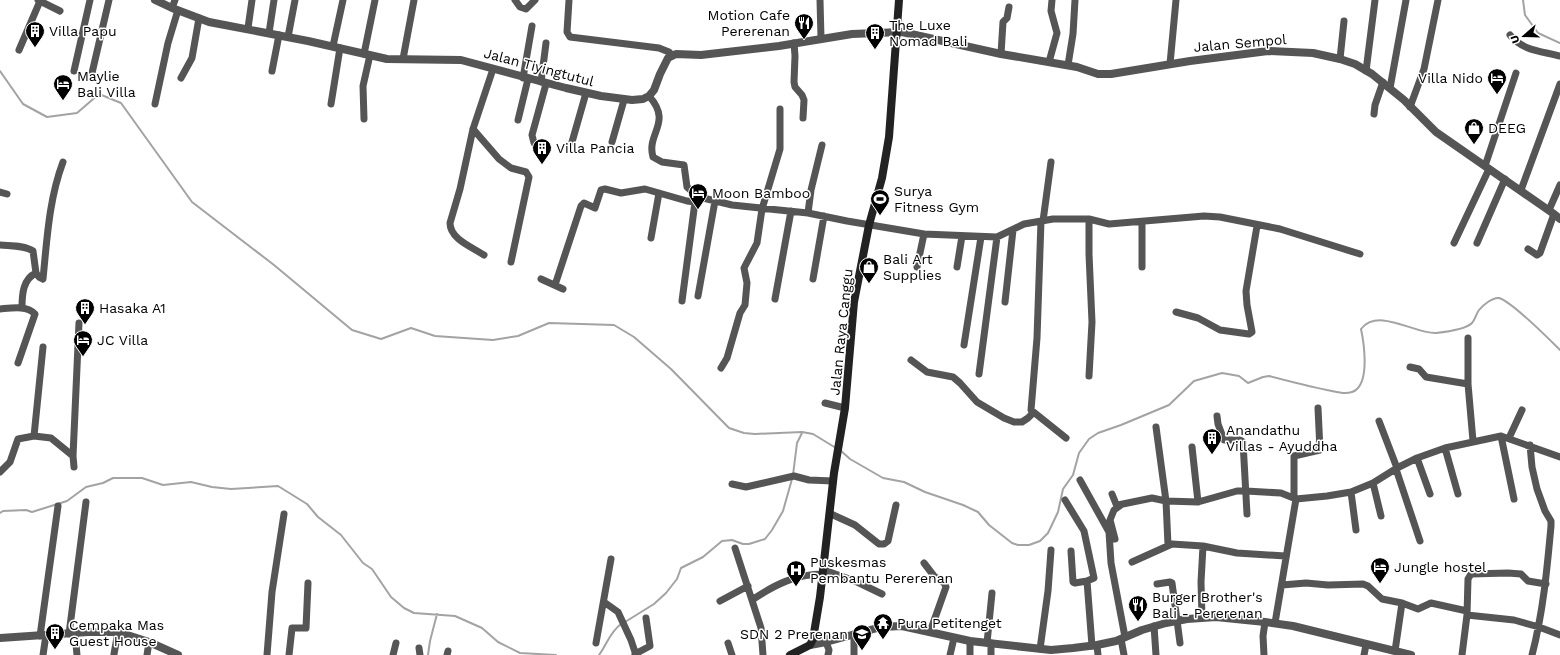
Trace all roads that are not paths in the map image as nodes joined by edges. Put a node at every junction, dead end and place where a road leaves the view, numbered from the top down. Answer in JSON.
{"nodes":[{"id":1,"x":39,"y":0,"type":"edge"},
{"id":2,"x":90,"y":0,"type":"edge"},
{"id":3,"x":110,"y":0,"type":"edge"},
{"id":4,"x":155,"y":0,"type":"edge"},
{"id":5,"x":252,"y":0,"type":"edge"},
{"id":6,"x":274,"y":0,"type":"edge"},
{"id":7,"x":295,"y":0,"type":"edge"},
{"id":8,"x":343,"y":0,"type":"edge"},
{"id":9,"x":375,"y":0,"type":"edge"},
{"id":10,"x":515,"y":0,"type":"edge"},
{"id":11,"x":528,"y":0,"type":"edge"},
{"id":12,"x":535,"y":0,"type":"edge"},
{"id":13,"x":569,"y":0,"type":"edge"},
{"id":14,"x":820,"y":0,"type":"edge"},
{"id":15,"x":899,"y":0,"type":"edge"},
{"id":16,"x":1052,"y":0,"type":"edge"},
{"id":17,"x":1075,"y":0,"type":"edge"},
{"id":18,"x":1176,"y":0,"type":"edge"},
{"id":19,"x":1375,"y":0,"type":"edge"},
{"id":20,"x":1406,"y":0,"type":"edge"},
{"id":21,"x":1438,"y":0,"type":"edge"},
{"id":22,"x":412,"y":1,"type":"edge"},
{"id":23,"x":175,"y":6,"type":"edge"},
{"id":24,"x":1009,"y":7,"type":"dead end"},
{"id":25,"x":526,"y":9,"type":"junction"},
{"id":26,"x":60,"y":11,"type":"dead end"},
{"id":27,"x":199,"y":18,"type":"junction"},
{"id":28,"x":1344,"y":21,"type":"dead end"},
{"id":29,"x":532,"y":26,"type":"dead end"},
{"id":30,"x":248,"y":28,"type":"junction"},
{"id":31,"x":897,"y":31,"type":"junction"},
{"id":32,"x":269,"y":32,"type":"junction"},
{"id":33,"x":279,"y":35,"type":"junction"},
{"id":34,"x":1510,"y":35,"type":"dead end"},
{"id":35,"x":288,"y":37,"type":"junction"},
{"id":36,"x":821,"y":38,"type":"junction"},
{"id":37,"x":546,"y":43,"type":"dead end"},
{"id":38,"x":794,"y":43,"type":"junction"},
{"id":39,"x":337,"y":47,"type":"junction"},
{"id":40,"x":19,"y":50,"type":"dead end"},
{"id":41,"x":1001,"y":54,"type":"junction"},
{"id":42,"x":367,"y":55,"type":"junction"},
{"id":43,"x":672,"y":55,"type":"junction"},
{"id":44,"x":1560,"y":56,"type":"edge"},
{"id":45,"x":403,"y":59,"type":"junction"},
{"id":46,"x":1340,"y":59,"type":"junction"},
{"id":47,"x":1049,"y":62,"type":"junction"},
{"id":48,"x":1170,"y":64,"type":"junction"},
{"id":49,"x":1068,"y":65,"type":"junction"},
{"id":50,"x":493,"y":69,"type":"junction"},
{"id":51,"x":1366,"y":70,"type":"junction"},
{"id":52,"x":74,"y":71,"type":"dead end"},
{"id":53,"x":272,"y":71,"type":"dead end"},
{"id":54,"x":92,"y":73,"type":"dead end"},
{"id":55,"x":1516,"y":73,"type":"dead end"},
{"id":56,"x":181,"y":78,"type":"dead end"},
{"id":57,"x":525,"y":78,"type":"junction"},
{"id":58,"x":1383,"y":82,"type":"junction"},
{"id":59,"x":544,"y":83,"type":"junction"},
{"id":60,"x":1560,"y":84,"type":"edge"},
{"id":61,"x":1390,"y":88,"type":"junction"},
{"id":62,"x":586,"y":93,"type":"junction"},
{"id":63,"x":649,"y":96,"type":"junction"},
{"id":64,"x":624,"y":100,"type":"junction"},
{"id":65,"x":155,"y":104,"type":"dead end"},
{"id":66,"x":331,"y":104,"type":"dead end"},
{"id":67,"x":1410,"y":107,"type":"junction"},
{"id":68,"x":780,"y":109,"type":"dead end"},
{"id":69,"x":1374,"y":114,"type":"dead end"},
{"id":70,"x":364,"y":118,"type":"dead end"},
{"id":71,"x":803,"y":118,"type":"dead end"},
{"id":72,"x":518,"y":120,"type":"dead end"},
{"id":73,"x":473,"y":129,"type":"junction"},
{"id":74,"x":534,"y":142,"type":"dead end"},
{"id":75,"x":572,"y":142,"type":"dead end"},
{"id":76,"x":612,"y":142,"type":"dead end"},
{"id":77,"x":822,"y":144,"type":"dead end"},
{"id":78,"x":63,"y":162,"type":"dead end"},
{"id":79,"x":1051,"y":162,"type":"dead end"},
{"id":80,"x":1487,"y":167,"type":"junction"},
{"id":81,"x":1505,"y":179,"type":"junction"},
{"id":82,"x":1560,"y":185,"type":"edge"},
{"id":83,"x":1521,"y":190,"type":"junction"},
{"id":84,"x":659,"y":193,"type":"junction"},
{"id":85,"x":697,"y":199,"type":"junction"},
{"id":86,"x":715,"y":201,"type":"junction"},
{"id":87,"x":762,"y":209,"type":"junction"},
{"id":88,"x":791,"y":212,"type":"junction"},
{"id":89,"x":808,"y":213,"type":"junction"},
{"id":90,"x":1556,"y":214,"type":"edge"},
{"id":91,"x":824,"y":216,"type":"junction"},
{"id":92,"x":1089,"y":219,"type":"junction"},
{"id":93,"x":1042,"y":221,"type":"junction"},
{"id":94,"x":1142,"y":222,"type":"junction"},
{"id":95,"x":870,"y":225,"type":"junction"},
{"id":96,"x":1257,"y":226,"type":"junction"},
{"id":97,"x":1013,"y":230,"type":"junction"},
{"id":98,"x":924,"y":234,"type":"junction"},
{"id":99,"x":962,"y":236,"type":"junction"},
{"id":100,"x":981,"y":237,"type":"junction"},
{"id":101,"x":997,"y":237,"type":"junction"},
{"id":102,"x":651,"y":238,"type":"dead end"},
{"id":103,"x":1454,"y":243,"type":"dead end"},
{"id":104,"x":1477,"y":243,"type":"dead end"},
{"id":105,"x":0,"y":245,"type":"edge"},
{"id":106,"x":1528,"y":250,"type":"dead end"},
{"id":107,"x":1360,"y":254,"type":"dead end"},
{"id":108,"x":484,"y":255,"type":"dead end"},
{"id":109,"x":511,"y":262,"type":"dead end"},
{"id":110,"x":917,"y":267,"type":"dead end"},
{"id":111,"x":957,"y":267,"type":"dead end"},
{"id":112,"x":1142,"y":268,"type":"dead end"},
{"id":113,"x":36,"y":273,"type":"junction"},
{"id":114,"x":541,"y":279,"type":"dead end"},
{"id":115,"x":814,"y":279,"type":"dead end"},
{"id":116,"x":555,"y":285,"type":"junction"},
{"id":117,"x":563,"y":289,"type":"dead end"},
{"id":118,"x":698,"y":296,"type":"dead end"},
{"id":119,"x":775,"y":299,"type":"dead end"},
{"id":120,"x":682,"y":301,"type":"dead end"},
{"id":121,"x":1005,"y":302,"type":"dead end"},
{"id":122,"x":22,"y":308,"type":"junction"},
{"id":123,"x":0,"y":309,"type":"edge"},
{"id":124,"x":1176,"y":312,"type":"dead end"},
{"id":125,"x":79,"y":323,"type":"dead end"},
{"id":126,"x":1468,"y":338,"type":"dead end"},
{"id":127,"x":964,"y":345,"type":"dead end"},
{"id":128,"x":43,"y":347,"type":"dead end"},
{"id":129,"x":910,"y":360,"type":"dead end"},
{"id":130,"x":18,"y":363,"type":"dead end"},
{"id":131,"x":1410,"y":367,"type":"dead end"},
{"id":132,"x":721,"y":368,"type":"dead end"},
{"id":133,"x":979,"y":374,"type":"dead end"},
{"id":134,"x":1089,"y":376,"type":"dead end"},
{"id":135,"x":1468,"y":384,"type":"junction"},
{"id":136,"x":825,"y":403,"type":"dead end"},
{"id":137,"x":845,"y":408,"type":"junction"},
{"id":138,"x":1318,"y":408,"type":"dead end"},
{"id":139,"x":1522,"y":410,"type":"dead end"},
{"id":140,"x":1033,"y":413,"type":"junction"},
{"id":141,"x":1217,"y":416,"type":"dead end"},
{"id":142,"x":1379,"y":421,"type":"dead end"},
{"id":143,"x":1156,"y":428,"type":"dead end"},
{"id":144,"x":34,"y":436,"type":"junction"},
{"id":145,"x":1501,"y":436,"type":"junction"},
{"id":146,"x":1066,"y":438,"type":"dead end"},
{"id":147,"x":1509,"y":438,"type":"junction"},
{"id":148,"x":1473,"y":441,"type":"junction"},
{"id":149,"x":1530,"y":445,"type":"junction"},
{"id":150,"x":1192,"y":447,"type":"dead end"},
{"id":151,"x":1444,"y":448,"type":"junction"},
{"id":152,"x":73,"y":456,"type":"junction"},
{"id":153,"x":1560,"y":457,"type":"edge"},
{"id":154,"x":1417,"y":458,"type":"junction"},
{"id":155,"x":74,"y":467,"type":"dead end"},
{"id":156,"x":1396,"y":468,"type":"junction"},
{"id":157,"x":0,"y":472,"type":"edge"},
{"id":158,"x":1080,"y":480,"type":"dead end"},
{"id":159,"x":833,"y":481,"type":"junction"},
{"id":160,"x":1373,"y":483,"type":"junction"},
{"id":161,"x":732,"y":484,"type":"dead end"},
{"id":162,"x":1246,"y":491,"type":"junction"},
{"id":163,"x":1351,"y":492,"type":"junction"},
{"id":164,"x":1112,"y":494,"type":"dead end"},
{"id":165,"x":1430,"y":494,"type":"dead end"},
{"id":166,"x":1458,"y":494,"type":"dead end"},
{"id":167,"x":1295,"y":498,"type":"junction"},
{"id":168,"x":1514,"y":499,"type":"dead end"},
{"id":169,"x":1065,"y":500,"type":"dead end"},
{"id":170,"x":1166,"y":501,"type":"junction"},
{"id":171,"x":86,"y":502,"type":"dead end"},
{"id":172,"x":1198,"y":502,"type":"junction"},
{"id":173,"x":896,"y":505,"type":"dead end"},
{"id":174,"x":1121,"y":505,"type":"junction"},
{"id":175,"x":58,"y":506,"type":"dead end"},
{"id":176,"x":284,"y":514,"type":"dead end"},
{"id":177,"x":830,"y":514,"type":"junction"},
{"id":178,"x":1247,"y":514,"type":"dead end"},
{"id":179,"x":1381,"y":516,"type":"dead end"},
{"id":180,"x":1356,"y":530,"type":"dead end"},
{"id":181,"x":1115,"y":540,"type":"dead end"},
{"id":182,"x":1420,"y":541,"type":"dead end"},
{"id":183,"x":1168,"y":545,"type":"junction"},
{"id":184,"x":1203,"y":546,"type":"junction"},
{"id":185,"x":735,"y":548,"type":"dead end"},
{"id":186,"x":1051,"y":550,"type":"dead end"},
{"id":187,"x":1071,"y":551,"type":"dead end"},
{"id":188,"x":1285,"y":556,"type":"junction"},
{"id":189,"x":611,"y":559,"type":"dead end"},
{"id":190,"x":1132,"y":562,"type":"dead end"},
{"id":191,"x":924,"y":563,"type":"dead end"},
{"id":192,"x":824,"y":572,"type":"junction"},
{"id":193,"x":1087,"y":581,"type":"junction"},
{"id":194,"x":308,"y":583,"type":"dead end"},
{"id":195,"x":1157,"y":584,"type":"dead end"},
{"id":196,"x":1546,"y":584,"type":"junction"},
{"id":197,"x":1282,"y":585,"type":"junction"},
{"id":198,"x":748,"y":586,"type":"junction"},
{"id":199,"x":992,"y":593,"type":"dead end"},
{"id":200,"x":882,"y":594,"type":"dead end"},
{"id":201,"x":752,"y":600,"type":"junction"},
{"id":202,"x":720,"y":601,"type":"dead end"},
{"id":203,"x":604,"y":602,"type":"junction"},
{"id":204,"x":1402,"y":603,"type":"junction"},
{"id":205,"x":1467,"y":613,"type":"junction"},
{"id":206,"x":646,"y":618,"type":"dead end"},
{"id":207,"x":1202,"y":618,"type":"junction"},
{"id":208,"x":1176,"y":620,"type":"junction"},
{"id":209,"x":1265,"y":622,"type":"junction"},
{"id":210,"x":1275,"y":623,"type":"junction"},
{"id":211,"x":1154,"y":626,"type":"junction"},
{"id":212,"x":1539,"y":627,"type":"junction"},
{"id":213,"x":118,"y":632,"type":"junction"},
{"id":214,"x":930,"y":632,"type":"junction"},
{"id":215,"x":814,"y":633,"type":"junction"},
{"id":216,"x":72,"y":634,"type":"junction"},
{"id":217,"x":854,"y":634,"type":"junction"},
{"id":218,"x":43,"y":635,"type":"junction"},
{"id":219,"x":1560,"y":635,"type":"edge"},
{"id":220,"x":0,"y":638,"type":"edge"},
{"id":221,"x":954,"y":638,"type":"junction"},
{"id":222,"x":1123,"y":638,"type":"junction"},
{"id":223,"x":828,"y":641,"type":"junction"},
{"id":224,"x":970,"y":641,"type":"junction"},
{"id":225,"x":149,"y":642,"type":"junction"},
{"id":226,"x":396,"y":642,"type":"dead end"},
{"id":227,"x":728,"y":642,"type":"dead end"},
{"id":228,"x":596,"y":643,"type":"dead end"},
{"id":229,"x":989,"y":643,"type":"junction"},
{"id":230,"x":1180,"y":643,"type":"dead end"},
{"id":231,"x":810,"y":645,"type":"junction"},
{"id":232,"x":1366,"y":645,"type":"junction"},
{"id":233,"x":1095,"y":646,"type":"junction"},
{"id":234,"x":1040,"y":649,"type":"junction"},
{"id":235,"x":1395,"y":651,"type":"junction"},
{"id":236,"x":163,"y":652,"type":"edge"},
{"id":237,"x":1050,"y":652,"type":"edge"},
{"id":238,"x":114,"y":654,"type":"dead end"},
{"id":239,"x":43,"y":655,"type":"edge"},
{"id":240,"x":77,"y":655,"type":"edge"},
{"id":241,"x":147,"y":655,"type":"edge"},
{"id":242,"x":178,"y":655,"type":"edge"},
{"id":243,"x":267,"y":655,"type":"edge"},
{"id":244,"x":289,"y":655,"type":"edge"},
{"id":245,"x":393,"y":655,"type":"edge"},
{"id":246,"x":636,"y":655,"type":"edge"},
{"id":247,"x":732,"y":655,"type":"edge"},
{"id":248,"x":763,"y":655,"type":"edge"},
{"id":249,"x":790,"y":655,"type":"edge"},
{"id":250,"x":828,"y":655,"type":"edge"},
{"id":251,"x":854,"y":655,"type":"edge"},
{"id":252,"x":950,"y":655,"type":"edge"},
{"id":253,"x":970,"y":655,"type":"edge"},
{"id":254,"x":991,"y":655,"type":"edge"},
{"id":255,"x":1098,"y":655,"type":"edge"},
{"id":256,"x":1124,"y":655,"type":"edge"},
{"id":257,"x":1156,"y":655,"type":"edge"},
{"id":258,"x":1264,"y":655,"type":"edge"},
{"id":259,"x":1364,"y":655,"type":"edge"},
{"id":260,"x":1410,"y":655,"type":"edge"},
{"id":261,"x":1462,"y":655,"type":"edge"},
{"id":262,"x":1532,"y":655,"type":"edge"}],
"edges":[{"from":1,"to":26,"type":"street"},
{"from":1,"to":40,"type":"street"},
{"from":2,"to":52,"type":"street"},
{"from":3,"to":54,"type":"street"},
{"from":4,"to":23,"type":"street","name":"Jalan Tiyingtutul"},
{"from":5,"to":30,"type":"street"},
{"from":6,"to":32,"type":"street"},
{"from":7,"to":35,"type":"street"},
{"from":8,"to":39,"type":"street"},
{"from":9,"to":42,"type":"street"},
{"from":10,"to":25,"type":"street"},
{"from":11,"to":25,"type":"street"},
{"from":12,"to":25,"type":"street"},
{"from":13,"to":43,"type":"street"},
{"from":14,"to":36,"type":"street"},
{"from":15,"to":31,"type":"main road","name":"Jalan Raya Canggu"},
{"from":16,"to":47,"type":"street"},
{"from":17,"to":49,"type":"street"},
{"from":18,"to":48,"type":"street"},
{"from":19,"to":51,"type":"street"},
{"from":20,"to":61,"type":"street"},
{"from":21,"to":67,"type":"street"},
{"from":22,"to":45,"type":"street"},
{"from":23,"to":27,"type":"street","name":"Jalan Tiyingtutul"},
{"from":23,"to":65,"type":"street"},
{"from":24,"to":41,"type":"street"},
{"from":27,"to":30,"type":"street","name":"Jalan Tiyingtutul"},
{"from":27,"to":56,"type":"street"},
{"from":28,"to":46,"type":"street"},
{"from":29,"to":57,"type":"street"},
{"from":30,"to":32,"type":"street","name":"Jalan Tiyingtutul"},
{"from":31,"to":36,"type":"street"},
{"from":31,"to":41,"type":"street","name":"Jalan Sempol"},
{"from":31,"to":95,"type":"main road","name":"Jalan Raya Canggu"},
{"from":32,"to":33,"type":"street","name":"Jalan Tiyingtutul"},
{"from":33,"to":35,"type":"street","name":"Jalan Tiyingtutul"},
{"from":33,"to":53,"type":"street"},
{"from":34,"to":44,"type":"street"},
{"from":35,"to":39,"type":"street","name":"Jalan Tiyingtutul"},
{"from":36,"to":38,"type":"street"},
{"from":37,"to":59,"type":"street"},
{"from":38,"to":43,"type":"street"},
{"from":38,"to":71,"type":"street"},
{"from":39,"to":42,"type":"street","name":"Jalan Tiyingtutul"},
{"from":39,"to":66,"type":"street"},
{"from":41,"to":47,"type":"street","name":"Jalan Sempol"},
{"from":42,"to":45,"type":"street","name":"Jalan Tiyingtutul"},
{"from":42,"to":70,"type":"street"},
{"from":43,"to":63,"type":"street"},
{"from":45,"to":50,"type":"street","name":"Jalan Tiyingtutul"},
{"from":46,"to":48,"type":"street","name":"Jalan Sempol"},
{"from":46,"to":51,"type":"street","name":"Jalan Sempol"},
{"from":47,"to":49,"type":"street","name":"Jalan Sempol"},
{"from":48,"to":49,"type":"street","name":"Jalan Sempol"},
{"from":50,"to":57,"type":"street","name":"Jalan Tiyingtutul"},
{"from":50,"to":73,"type":"street"},
{"from":51,"to":58,"type":"street","name":"Jalan Sempol"},
{"from":55,"to":80,"type":"street"},
{"from":57,"to":59,"type":"street","name":"Jalan Tiyingtutul"},
{"from":57,"to":72,"type":"street"},
{"from":58,"to":61,"type":"street","name":"Jalan Sempol"},
{"from":58,"to":69,"type":"street"},
{"from":59,"to":62,"type":"street","name":"Jalan Tiyingtutul"},
{"from":59,"to":74,"type":"street"},
{"from":60,"to":83,"type":"street"},
{"from":61,"to":67,"type":"street","name":"Jalan Sempol"},
{"from":62,"to":64,"type":"street","name":"Jalan Tiyingtutul"},
{"from":62,"to":75,"type":"street"},
{"from":63,"to":64,"type":"street","name":"Jalan Tiyingtutul"},
{"from":63,"to":85,"type":"street"},
{"from":64,"to":76,"type":"street"},
{"from":67,"to":80,"type":"street","name":"Jalan Sempol"},
{"from":68,"to":87,"type":"street"},
{"from":73,"to":108,"type":"street"},
{"from":73,"to":109,"type":"street"},
{"from":77,"to":89,"type":"street"},
{"from":78,"to":113,"type":"street"},
{"from":79,"to":93,"type":"street"},
{"from":80,"to":81,"type":"street","name":"Jalan Sempol"},
{"from":80,"to":103,"type":"street"},
{"from":81,"to":83,"type":"street","name":"Jalan Sempol"},
{"from":81,"to":104,"type":"street"},
{"from":82,"to":90,"type":"street"},
{"from":83,"to":90,"type":"street","name":"Jalan Sempol"},
{"from":84,"to":85,"type":"street"},
{"from":84,"to":102,"type":"street"},
{"from":84,"to":116,"type":"street"},
{"from":85,"to":86,"type":"street"},
{"from":85,"to":120,"type":"street"},
{"from":86,"to":87,"type":"street"},
{"from":86,"to":118,"type":"street"},
{"from":87,"to":88,"type":"street"},
{"from":87,"to":132,"type":"street"},
{"from":88,"to":89,"type":"street"},
{"from":88,"to":119,"type":"street"},
{"from":89,"to":91,"type":"street"},
{"from":90,"to":106,"type":"street"},
{"from":91,"to":95,"type":"street"},
{"from":91,"to":115,"type":"street"},
{"from":92,"to":93,"type":"street"},
{"from":92,"to":94,"type":"street"},
{"from":92,"to":134,"type":"street"},
{"from":93,"to":97,"type":"street"},
{"from":93,"to":140,"type":"street"},
{"from":94,"to":96,"type":"street"},
{"from":94,"to":112,"type":"street"},
{"from":95,"to":98,"type":"street"},
{"from":95,"to":137,"type":"main road","name":"Jalan Raya Canggu"},
{"from":96,"to":107,"type":"street"},
{"from":96,"to":124,"type":"street"},
{"from":97,"to":101,"type":"street"},
{"from":97,"to":121,"type":"street"},
{"from":98,"to":99,"type":"street"},
{"from":98,"to":110,"type":"street"},
{"from":99,"to":100,"type":"street"},
{"from":99,"to":111,"type":"street"},
{"from":100,"to":101,"type":"street"},
{"from":100,"to":127,"type":"street"},
{"from":101,"to":133,"type":"street"},
{"from":105,"to":113,"type":"street"},
{"from":113,"to":122,"type":"street"},
{"from":114,"to":116,"type":"street"},
{"from":116,"to":117,"type":"street"},
{"from":122,"to":123,"type":"street"},
{"from":122,"to":130,"type":"street"},
{"from":125,"to":152,"type":"street"},
{"from":126,"to":135,"type":"street"},
{"from":128,"to":144,"type":"street"},
{"from":129,"to":140,"type":"street"},
{"from":131,"to":135,"type":"street"},
{"from":135,"to":148,"type":"street"},
{"from":136,"to":137,"type":"street"},
{"from":137,"to":159,"type":"main road","name":"Jalan Raya Canggu"},
{"from":138,"to":167,"type":"street"},
{"from":139,"to":147,"type":"street"},
{"from":140,"to":146,"type":"street"},
{"from":141,"to":162,"type":"street"},
{"from":142,"to":156,"type":"street"},
{"from":143,"to":170,"type":"street"},
{"from":144,"to":152,"type":"street"},
{"from":144,"to":157,"type":"street"},
{"from":145,"to":147,"type":"street"},
{"from":145,"to":148,"type":"street"},
{"from":145,"to":168,"type":"street"},
{"from":147,"to":149,"type":"street"},
{"from":148,"to":151,"type":"street"},
{"from":149,"to":153,"type":"street"},
{"from":149,"to":196,"type":"street"},
{"from":150,"to":172,"type":"street"},
{"from":151,"to":154,"type":"street"},
{"from":151,"to":166,"type":"street"},
{"from":152,"to":155,"type":"street"},
{"from":154,"to":156,"type":"street"},
{"from":154,"to":165,"type":"street"},
{"from":156,"to":160,"type":"street"},
{"from":156,"to":182,"type":"street"},
{"from":158,"to":222,"type":"street"},
{"from":159,"to":161,"type":"street"},
{"from":159,"to":177,"type":"main road","name":"Jalan Raya Canggu"},
{"from":160,"to":163,"type":"street"},
{"from":160,"to":179,"type":"street"},
{"from":162,"to":167,"type":"street"},
{"from":162,"to":172,"type":"street"},
{"from":162,"to":178,"type":"street"},
{"from":163,"to":167,"type":"street"},
{"from":163,"to":180,"type":"street"},
{"from":164,"to":174,"type":"street"},
{"from":167,"to":188,"type":"street"},
{"from":169,"to":193,"type":"street"},
{"from":170,"to":172,"type":"street"},
{"from":170,"to":174,"type":"street"},
{"from":170,"to":183,"type":"street"},
{"from":171,"to":216,"type":"street"},
{"from":173,"to":177,"type":"street"},
{"from":174,"to":181,"type":"street"},
{"from":175,"to":218,"type":"street"},
{"from":176,"to":243,"type":"street"},
{"from":177,"to":192,"type":"main road","name":"Jalan Raya Canggu"},
{"from":183,"to":184,"type":"street"},
{"from":183,"to":190,"type":"street"},
{"from":184,"to":188,"type":"street"},
{"from":184,"to":207,"type":"street"},
{"from":185,"to":198,"type":"street"},
{"from":186,"to":234,"type":"street"},
{"from":187,"to":193,"type":"street"},
{"from":188,"to":197,"type":"street"},
{"from":189,"to":203,"type":"street"},
{"from":191,"to":214,"type":"street"},
{"from":192,"to":200,"type":"street"},
{"from":192,"to":201,"type":"street"},
{"from":192,"to":215,"type":"main road","name":"Jalan Raya Canggu"},
{"from":193,"to":233,"type":"street"},
{"from":194,"to":244,"type":"street"},
{"from":195,"to":208,"type":"street"},
{"from":196,"to":205,"type":"street"},
{"from":196,"to":212,"type":"street"},
{"from":197,"to":204,"type":"street"},
{"from":197,"to":210,"type":"street"},
{"from":198,"to":201,"type":"street"},
{"from":198,"to":202,"type":"street"},
{"from":199,"to":229,"type":"street"},
{"from":201,"to":248,"type":"street"},
{"from":203,"to":228,"type":"street"},
{"from":203,"to":246,"type":"street"},
{"from":204,"to":205,"type":"street"},
{"from":204,"to":235,"type":"street"},
{"from":205,"to":212,"type":"street"},
{"from":205,"to":261,"type":"street"},
{"from":206,"to":246,"type":"street"},
{"from":207,"to":208,"type":"street"},
{"from":207,"to":209,"type":"street"},
{"from":208,"to":211,"type":"street"},
{"from":208,"to":230,"type":"street"},
{"from":209,"to":210,"type":"street"},
{"from":209,"to":258,"type":"street"},
{"from":210,"to":232,"type":"street"},
{"from":211,"to":222,"type":"street"},
{"from":211,"to":257,"type":"street"},
{"from":212,"to":219,"type":"street"},
{"from":212,"to":262,"type":"street"},
{"from":213,"to":216,"type":"street"},
{"from":213,"to":225,"type":"street"},
{"from":213,"to":238,"type":"street"},
{"from":214,"to":217,"type":"street"},
{"from":214,"to":221,"type":"street"},
{"from":215,"to":223,"type":"street"},
{"from":215,"to":231,"type":"main road","name":"Jalan Raya Canggu"},
{"from":216,"to":218,"type":"street"},
{"from":216,"to":240,"type":"street"},
{"from":217,"to":223,"type":"street"},
{"from":217,"to":251,"type":"street"},
{"from":218,"to":220,"type":"street"},
{"from":218,"to":239,"type":"street"},
{"from":221,"to":224,"type":"street"},
{"from":221,"to":252,"type":"street"},
{"from":222,"to":233,"type":"street"},
{"from":222,"to":256,"type":"street"},
{"from":223,"to":231,"type":"street"},
{"from":223,"to":250,"type":"street"},
{"from":224,"to":229,"type":"street"},
{"from":224,"to":253,"type":"street"},
{"from":225,"to":236,"type":"street"},
{"from":225,"to":241,"type":"street"},
{"from":226,"to":245,"type":"street"},
{"from":227,"to":247,"type":"street"},
{"from":229,"to":234,"type":"street"},
{"from":229,"to":254,"type":"street"},
{"from":231,"to":249,"type":"main road"},
{"from":232,"to":235,"type":"street"},
{"from":232,"to":259,"type":"street"},
{"from":233,"to":237,"type":"street"},
{"from":233,"to":255,"type":"street"},
{"from":234,"to":237,"type":"street"},
{"from":235,"to":260,"type":"street"},
{"from":236,"to":242,"type":"street"}]}
